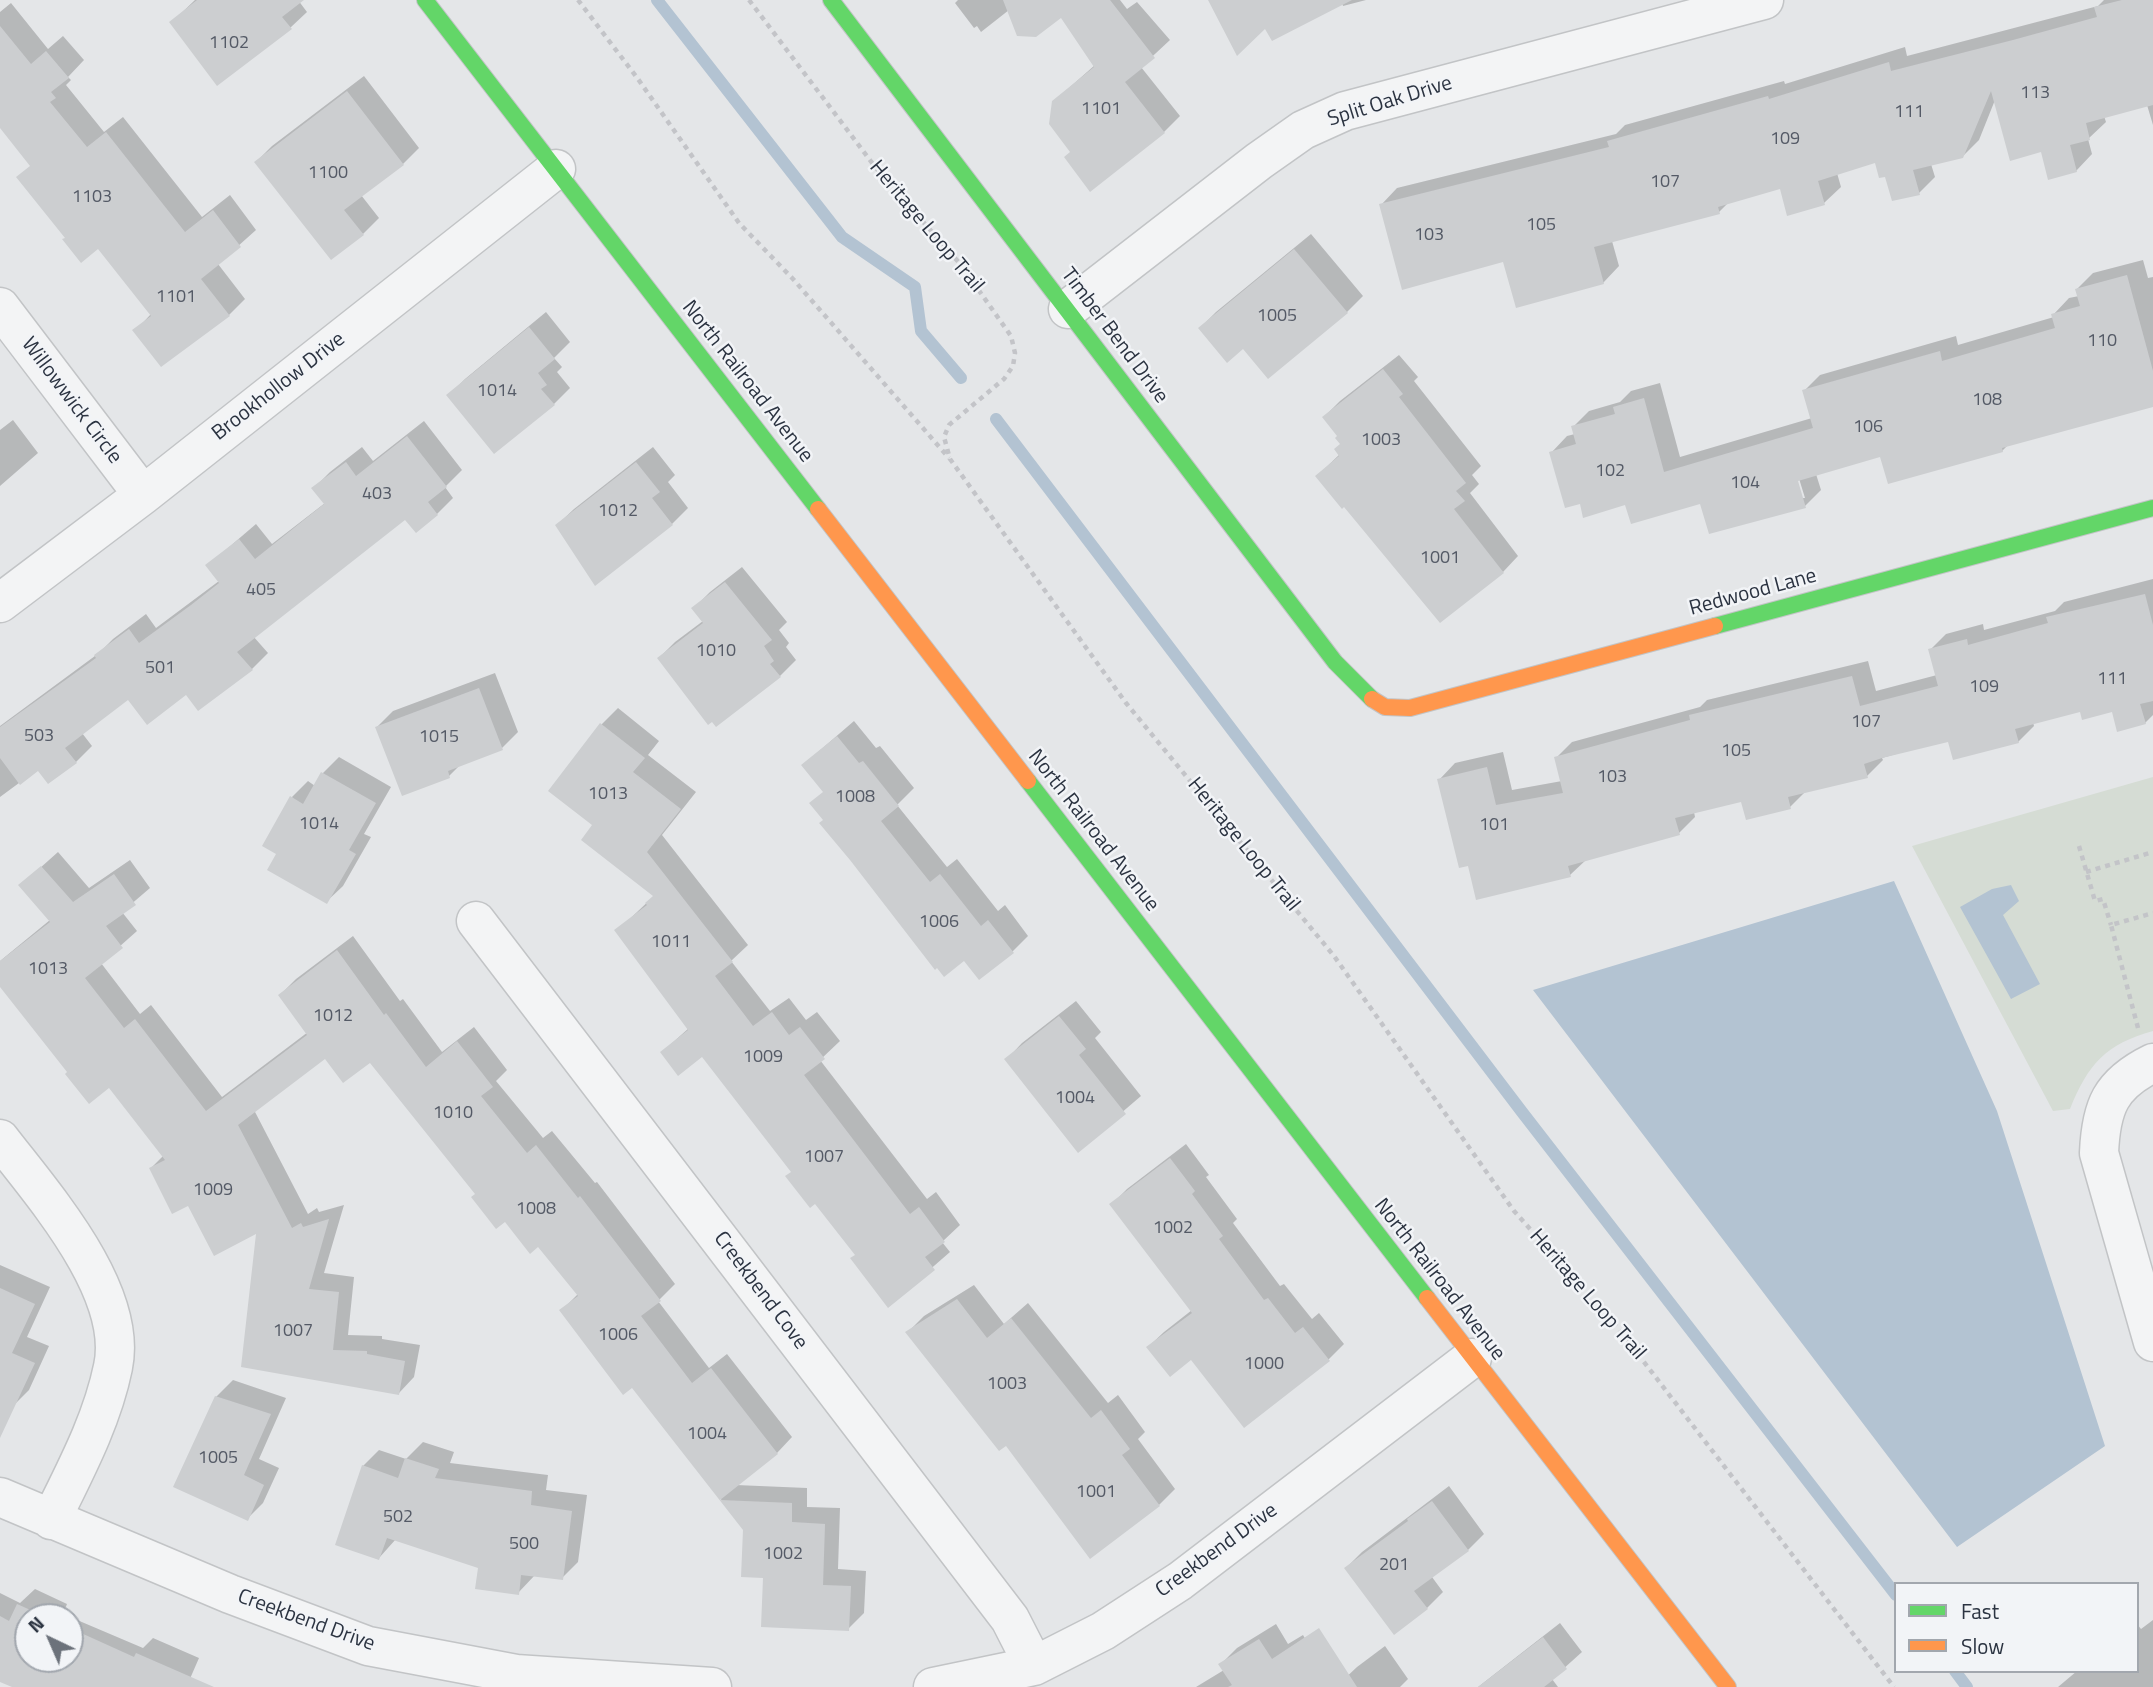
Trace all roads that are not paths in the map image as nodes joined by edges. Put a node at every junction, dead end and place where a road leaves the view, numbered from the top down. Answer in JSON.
{"nodes":[{"id":1,"x":425,"y":0,"type":"edge"},
{"id":2,"x":831,"y":0,"type":"edge"},
{"id":3,"x":1764,"y":0,"type":"edge"},
{"id":4,"x":556,"y":169,"type":"junction"},
{"id":5,"x":0,"y":307,"type":"edge"},
{"id":6,"x":1068,"y":309,"type":"junction"},
{"id":7,"x":143,"y":495,"type":"junction"},
{"id":8,"x":2153,"y":508,"type":"edge"},
{"id":9,"x":0,"y":603,"type":"edge"},
{"id":10,"x":1366,"y":695,"type":"joint"},
{"id":11,"x":476,"y":921,"type":"dead end"},
{"id":12,"x":2153,"y":1063,"type":"edge"},
{"id":13,"x":0,"y":1139,"type":"edge"},
{"id":14,"x":2153,"y":1342,"type":"edge"},
{"id":15,"x":1472,"y":1358,"type":"junction"},
{"id":16,"x":0,"y":1497,"type":"edge"},
{"id":17,"x":51,"y":1520,"type":"junction"},
{"id":18,"x":1034,"y":1666,"type":"junction"},
{"id":19,"x":660,"y":1686,"type":"edge"},
{"id":20,"x":712,"y":1687,"type":"edge"},
{"id":21,"x":933,"y":1687,"type":"edge"},
{"id":22,"x":1728,"y":1687,"type":"edge"}],
"edges":[{"from":1,"to":4,"type":"street","name":"North Railroad Avenue"},
{"from":2,"to":6,"type":"street","name":"Timber Bend Drive"},
{"from":3,"to":6,"type":"street","name":"Split Oak Drive"},
{"from":4,"to":7,"type":"street","name":"Brookhollow Drive"},
{"from":4,"to":15,"type":"street","name":"North Railroad Avenue"},
{"from":5,"to":7,"type":"street","name":"Willowwick Circle"},
{"from":6,"to":10,"type":"street","name":"Timber Bend Drive"},
{"from":7,"to":9,"type":"street","name":"Brookhollow Drive"},
{"from":8,"to":10,"type":"street","name":"Redwood Lane"},
{"from":11,"to":18,"type":"street","name":"Creekbend Cove"},
{"from":12,"to":14,"type":"street"},
{"from":13,"to":17,"type":"street"},
{"from":15,"to":18,"type":"street","name":"Creekbend Drive"},
{"from":15,"to":22,"type":"street","name":"North Railroad Avenue"},
{"from":16,"to":17,"type":"street","name":"Creekbend Drive"},
{"from":17,"to":19,"type":"street","name":"Creekbend Drive"},
{"from":18,"to":21,"type":"street","name":"Creekbend Drive"},
{"from":19,"to":20,"type":"street","name":"Creekbend Drive"}]}
